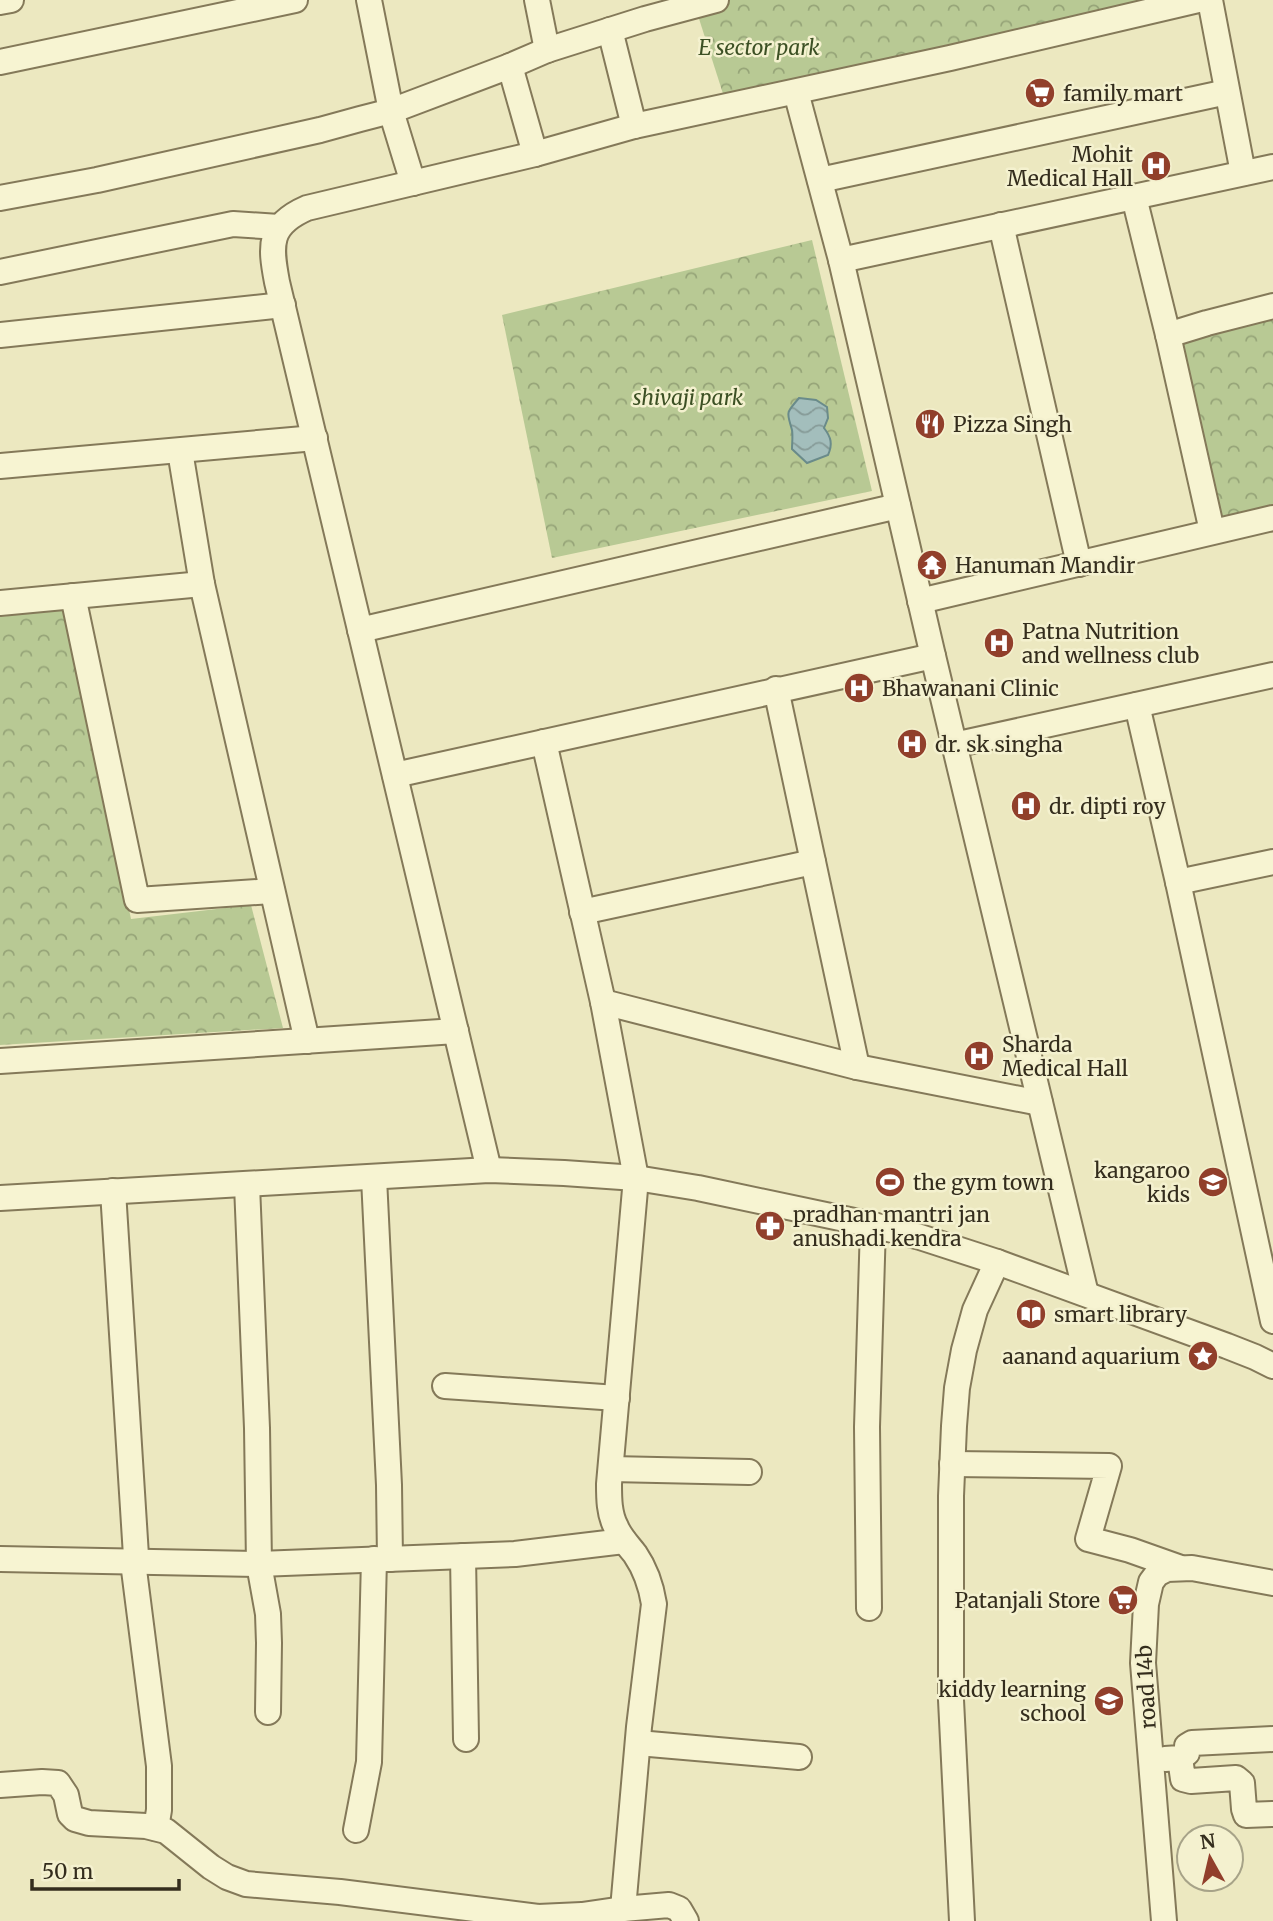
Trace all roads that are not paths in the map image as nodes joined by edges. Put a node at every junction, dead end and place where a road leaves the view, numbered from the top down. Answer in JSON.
{"nodes":[{"id":1,"x":11,"y":0,"type":"edge"},
{"id":2,"x":295,"y":0,"type":"edge"},
{"id":3,"x":369,"y":0,"type":"edge"},
{"id":4,"x":537,"y":0,"type":"edge"},
{"id":5,"x":716,"y":0,"type":"edge"},
{"id":6,"x":1198,"y":0,"type":"edge"},
{"id":7,"x":1210,"y":0,"type":"edge"},
{"id":8,"x":0,"y":2,"type":"edge"},
{"id":9,"x":610,"y":30,"type":"junction"},
{"id":10,"x":547,"y":50,"type":"junction"},
{"id":11,"x":0,"y":62,"type":"edge"},
{"id":12,"x":510,"y":66,"type":"junction"},
{"id":13,"x":796,"y":92,"type":"junction"},
{"id":14,"x":1227,"y":92,"type":"junction"},
{"id":15,"x":391,"y":111,"type":"junction"},
{"id":16,"x":634,"y":126,"type":"junction"},
{"id":17,"x":535,"y":154,"type":"junction"},
{"id":18,"x":1273,"y":167,"type":"edge"},
{"id":19,"x":1243,"y":173,"type":"junction"},
{"id":20,"x":820,"y":180,"type":"junction"},
{"id":21,"x":413,"y":183,"type":"junction"},
{"id":22,"x":1134,"y":197,"type":"junction"},
{"id":23,"x":0,"y":198,"type":"edge"},
{"id":24,"x":1002,"y":225,"type":"junction"},
{"id":25,"x":279,"y":227,"type":"junction"},
{"id":26,"x":841,"y":260,"type":"junction"},
{"id":27,"x":0,"y":272,"type":"edge"},
{"id":28,"x":283,"y":305,"type":"junction"},
{"id":29,"x":1273,"y":306,"type":"edge"},
{"id":30,"x":0,"y":335,"type":"edge"},
{"id":31,"x":1168,"y":335,"type":"junction"},
{"id":32,"x":315,"y":438,"type":"junction"},
{"id":33,"x":180,"y":451,"type":"junction"},
{"id":34,"x":0,"y":466,"type":"edge"},
{"id":35,"x":898,"y":506,"type":"junction"},
{"id":36,"x":1273,"y":518,"type":"edge"},
{"id":37,"x":1212,"y":531,"type":"junction"},
{"id":38,"x":1079,"y":564,"type":"junction"},
{"id":39,"x":202,"y":584,"type":"junction"},
{"id":40,"x":73,"y":596,"type":"junction"},
{"id":41,"x":920,"y":601,"type":"junction"},
{"id":42,"x":0,"y":603,"type":"edge"},
{"id":43,"x":360,"y":630,"type":"junction"},
{"id":44,"x":933,"y":656,"type":"junction"},
{"id":45,"x":1273,"y":675,"type":"edge"},
{"id":46,"x":776,"y":689,"type":"junction"},
{"id":47,"x":1137,"y":705,"type":"junction"},
{"id":48,"x":544,"y":742,"type":"junction"},
{"id":49,"x":954,"y":745,"type":"junction"},
{"id":50,"x":395,"y":775,"type":"junction"},
{"id":51,"x":813,"y":862,"type":"junction"},
{"id":52,"x":1273,"y":862,"type":"edge"},
{"id":53,"x":1178,"y":882,"type":"junction"},
{"id":54,"x":272,"y":891,"type":"junction"},
{"id":55,"x":582,"y":912,"type":"junction"},
{"id":56,"x":603,"y":1002,"type":"junction"},
{"id":57,"x":456,"y":1031,"type":"junction"},
{"id":58,"x":307,"y":1041,"type":"junction"},
{"id":59,"x":0,"y":1061,"type":"edge"},
{"id":60,"x":857,"y":1067,"type":"junction"},
{"id":61,"x":1040,"y":1104,"type":"junction"},
{"id":62,"x":489,"y":1170,"type":"junction"},
{"id":63,"x":374,"y":1178,"type":"junction"},
{"id":64,"x":636,"y":1178,"type":"junction"},
{"id":65,"x":247,"y":1185,"type":"junction"},
{"id":66,"x":113,"y":1191,"type":"junction"},
{"id":67,"x":0,"y":1198,"type":"edge"},
{"id":68,"x":873,"y":1225,"type":"junction"},
{"id":69,"x":997,"y":1262,"type":"junction"},
{"id":70,"x":1086,"y":1294,"type":"junction"},
{"id":71,"x":1272,"y":1308,"type":"edge"},
{"id":72,"x":1273,"y":1366,"type":"edge"},
{"id":73,"x":445,"y":1386,"type":"dead end"},
{"id":74,"x":617,"y":1398,"type":"junction"},
{"id":75,"x":952,"y":1464,"type":"junction"},
{"id":76,"x":611,"y":1469,"type":"junction"},
{"id":77,"x":749,"y":1472,"type":"dead end"},
{"id":78,"x":624,"y":1541,"type":"junction"},
{"id":79,"x":463,"y":1556,"type":"junction"},
{"id":80,"x":0,"y":1559,"type":"edge"},
{"id":81,"x":382,"y":1559,"type":"junction"},
{"id":82,"x":133,"y":1562,"type":"junction"},
{"id":83,"x":259,"y":1564,"type":"junction"},
{"id":84,"x":1178,"y":1567,"type":"junction"},
{"id":85,"x":1273,"y":1583,"type":"edge"},
{"id":86,"x":869,"y":1608,"type":"dead end"},
{"id":87,"x":268,"y":1712,"type":"dead end"},
{"id":88,"x":466,"y":1739,"type":"dead end"},
{"id":89,"x":1273,"y":1739,"type":"edge"},
{"id":90,"x":638,"y":1743,"type":"junction"},
{"id":91,"x":799,"y":1757,"type":"dead end"},
{"id":92,"x":1180,"y":1758,"type":"junction"},
{"id":93,"x":1150,"y":1760,"type":"junction"},
{"id":94,"x":0,"y":1785,"type":"edge"},
{"id":95,"x":1273,"y":1814,"type":"edge"},
{"id":96,"x":156,"y":1828,"type":"junction"},
{"id":97,"x":356,"y":1830,"type":"dead end"},
{"id":98,"x":623,"y":1909,"type":"junction"},
{"id":99,"x":686,"y":1921,"type":"edge"},
{"id":100,"x":962,"y":1921,"type":"edge"},
{"id":101,"x":1164,"y":1921,"type":"edge"}],
"edges":[{"from":1,"to":8,"type":"street"},
{"from":2,"to":11,"type":"street"},
{"from":3,"to":15,"type":"street"},
{"from":4,"to":10,"type":"street"},
{"from":5,"to":9,"type":"street"},
{"from":6,"to":13,"type":"street"},
{"from":7,"to":14,"type":"street"},
{"from":9,"to":10,"type":"street"},
{"from":9,"to":16,"type":"street"},
{"from":10,"to":12,"type":"street"},
{"from":12,"to":15,"type":"street"},
{"from":12,"to":17,"type":"street"},
{"from":13,"to":16,"type":"street"},
{"from":13,"to":20,"type":"street"},
{"from":14,"to":19,"type":"street"},
{"from":14,"to":20,"type":"street"},
{"from":15,"to":21,"type":"street"},
{"from":15,"to":23,"type":"street"},
{"from":16,"to":17,"type":"street"},
{"from":17,"to":21,"type":"street"},
{"from":18,"to":19,"type":"street"},
{"from":19,"to":22,"type":"street"},
{"from":20,"to":26,"type":"street"},
{"from":21,"to":25,"type":"street"},
{"from":22,"to":24,"type":"street"},
{"from":22,"to":31,"type":"street"},
{"from":24,"to":26,"type":"street"},
{"from":24,"to":38,"type":"street"},
{"from":25,"to":27,"type":"street"},
{"from":25,"to":28,"type":"street"},
{"from":26,"to":35,"type":"street"},
{"from":28,"to":30,"type":"street"},
{"from":28,"to":32,"type":"street"},
{"from":29,"to":31,"type":"street"},
{"from":31,"to":37,"type":"street"},
{"from":32,"to":33,"type":"street"},
{"from":32,"to":43,"type":"street"},
{"from":33,"to":34,"type":"street"},
{"from":33,"to":39,"type":"street"},
{"from":35,"to":41,"type":"street"},
{"from":35,"to":43,"type":"street"},
{"from":36,"to":37,"type":"street"},
{"from":37,"to":38,"type":"street"},
{"from":38,"to":41,"type":"street"},
{"from":39,"to":40,"type":"street"},
{"from":39,"to":54,"type":"street"},
{"from":40,"to":42,"type":"street"},
{"from":40,"to":54,"type":"street"},
{"from":41,"to":44,"type":"street"},
{"from":43,"to":50,"type":"street"},
{"from":44,"to":46,"type":"street"},
{"from":44,"to":49,"type":"street"},
{"from":45,"to":47,"type":"street"},
{"from":46,"to":48,"type":"street"},
{"from":46,"to":51,"type":"street"},
{"from":47,"to":49,"type":"street"},
{"from":47,"to":53,"type":"street"},
{"from":48,"to":50,"type":"street"},
{"from":48,"to":55,"type":"street"},
{"from":49,"to":61,"type":"street"},
{"from":50,"to":57,"type":"street"},
{"from":51,"to":55,"type":"street"},
{"from":51,"to":60,"type":"street"},
{"from":52,"to":53,"type":"street"},
{"from":53,"to":71,"type":"street"},
{"from":54,"to":58,"type":"street"},
{"from":55,"to":56,"type":"street"},
{"from":56,"to":60,"type":"street"},
{"from":56,"to":64,"type":"street"},
{"from":57,"to":58,"type":"street"},
{"from":57,"to":62,"type":"street"},
{"from":58,"to":59,"type":"street"},
{"from":60,"to":61,"type":"street"},
{"from":61,"to":70,"type":"street"},
{"from":62,"to":63,"type":"street"},
{"from":62,"to":64,"type":"street"},
{"from":63,"to":65,"type":"street"},
{"from":63,"to":81,"type":"street"},
{"from":64,"to":68,"type":"street"},
{"from":64,"to":74,"type":"street"},
{"from":65,"to":66,"type":"street"},
{"from":65,"to":83,"type":"street"},
{"from":66,"to":67,"type":"street"},
{"from":66,"to":82,"type":"street"},
{"from":68,"to":69,"type":"street"},
{"from":68,"to":86,"type":"street"},
{"from":69,"to":70,"type":"street"},
{"from":69,"to":75,"type":"street"},
{"from":70,"to":72,"type":"street"},
{"from":73,"to":74,"type":"street"},
{"from":74,"to":76,"type":"street"},
{"from":75,"to":84,"type":"street"},
{"from":75,"to":100,"type":"street"},
{"from":76,"to":77,"type":"street"},
{"from":76,"to":78,"type":"street"},
{"from":78,"to":79,"type":"street"},
{"from":78,"to":90,"type":"street"},
{"from":79,"to":81,"type":"street"},
{"from":79,"to":88,"type":"street"},
{"from":80,"to":82,"type":"street"},
{"from":81,"to":83,"type":"street"},
{"from":81,"to":97,"type":"street"},
{"from":82,"to":83,"type":"street"},
{"from":82,"to":96,"type":"street"},
{"from":83,"to":87,"type":"street"},
{"from":84,"to":85,"type":"street"},
{"from":84,"to":93,"type":"street","name":"road 14b"},
{"from":89,"to":92,"type":"street"},
{"from":90,"to":91,"type":"street"},
{"from":90,"to":98,"type":"street"},
{"from":92,"to":93,"type":"street"},
{"from":92,"to":95,"type":"street"},
{"from":93,"to":101,"type":"street","name":"road 14b"},
{"from":94,"to":96,"type":"street"},
{"from":96,"to":98,"type":"street"},
{"from":98,"to":99,"type":"street"}]}
